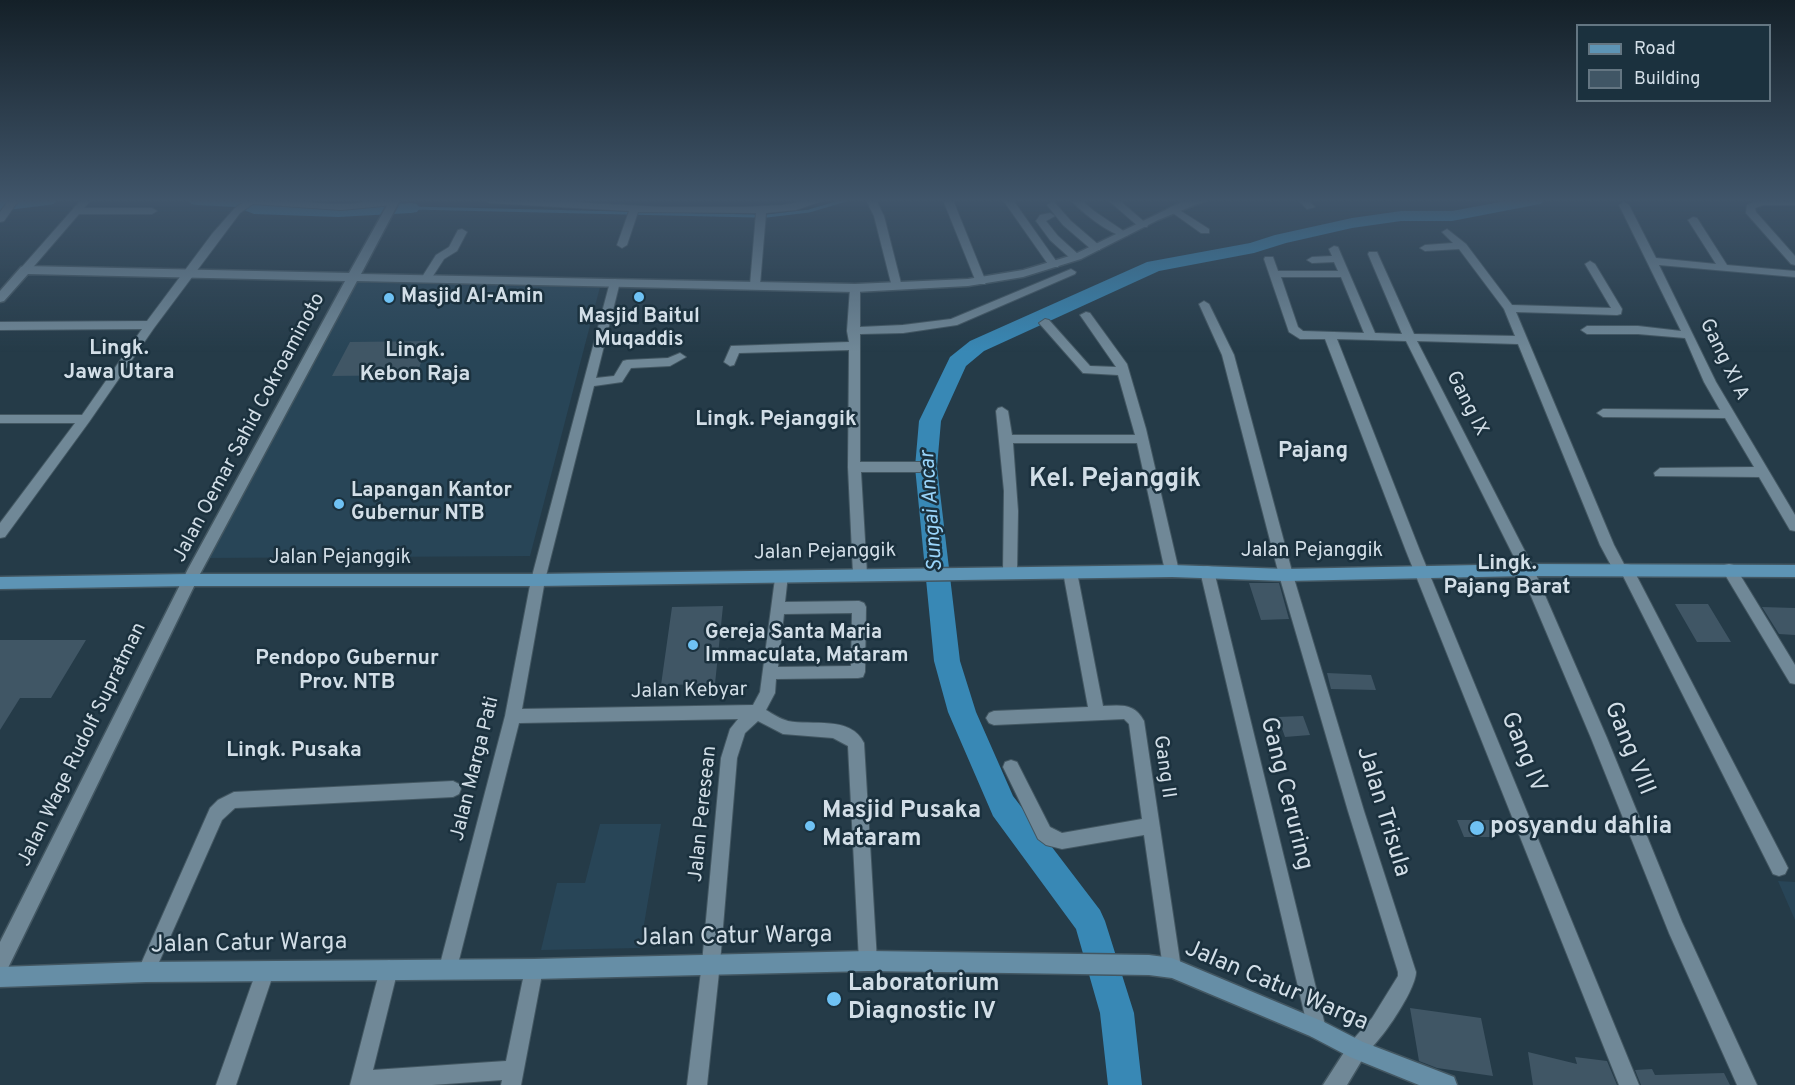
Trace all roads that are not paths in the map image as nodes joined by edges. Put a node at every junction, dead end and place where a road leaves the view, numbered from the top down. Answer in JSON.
{"nodes":[{"id":1,"x":42,"y":251,"type":"edge"},
{"id":2,"x":206,"y":251,"type":"edge"},
{"id":3,"x":367,"y":251,"type":"edge"},
{"id":4,"x":450,"y":251,"type":"edge"},
{"id":5,"x":758,"y":251,"type":"edge"},
{"id":6,"x":888,"y":251,"type":"edge"},
{"id":7,"x":968,"y":251,"type":"edge"},
{"id":8,"x":1044,"y":251,"type":"edge"},
{"id":9,"x":1068,"y":251,"type":"edge"},
{"id":10,"x":1090,"y":251,"type":"edge"},
{"id":11,"x":1466,"y":251,"type":"edge"},
{"id":12,"x":1647,"y":251,"type":"edge"},
{"id":13,"x":1712,"y":251,"type":"edge"},
{"id":14,"x":1373,"y":254,"type":"dead end"},
{"id":15,"x":1075,"y":257,"type":"junction"},
{"id":16,"x":1269,"y":259,"type":"dead end"},
{"id":17,"x":1312,"y":260,"type":"dead end"},
{"id":18,"x":1652,"y":261,"type":"junction"},
{"id":19,"x":1590,"y":264,"type":"dead end"},
{"id":20,"x":1054,"y":265,"type":"junction"},
{"id":21,"x":1722,"y":267,"type":"junction"},
{"id":22,"x":25,"y":270,"type":"junction"},
{"id":23,"x":1071,"y":272,"type":"dead end"},
{"id":24,"x":188,"y":273,"type":"junction"},
{"id":25,"x":1275,"y":274,"type":"junction"},
{"id":26,"x":1344,"y":274,"type":"junction"},
{"id":27,"x":1795,"y":274,"type":"edge"},
{"id":28,"x":354,"y":275,"type":"junction"},
{"id":29,"x":427,"y":277,"type":"junction"},
{"id":30,"x":615,"y":282,"type":"junction"},
{"id":31,"x":981,"y":282,"type":"junction"},
{"id":32,"x":755,"y":285,"type":"junction"},
{"id":33,"x":897,"y":287,"type":"junction"},
{"id":34,"x":855,"y":288,"type":"junction"},
{"id":35,"x":0,"y":298,"type":"edge"},
{"id":36,"x":1204,"y":304,"type":"dead end"},
{"id":37,"x":1509,"y":308,"type":"junction"},
{"id":38,"x":1086,"y":315,"type":"dead end"},
{"id":39,"x":1045,"y":323,"type":"dead end"},
{"id":40,"x":0,"y":326,"type":"edge"},
{"id":41,"x":150,"y":326,"type":"junction"},
{"id":42,"x":1587,"y":330,"type":"dead end"},
{"id":43,"x":853,"y":331,"type":"junction"},
{"id":44,"x":1689,"y":335,"type":"junction"},
{"id":45,"x":1330,"y":337,"type":"junction"},
{"id":46,"x":1371,"y":338,"type":"junction"},
{"id":47,"x":1410,"y":338,"type":"junction"},
{"id":48,"x":1523,"y":340,"type":"junction"},
{"id":49,"x":854,"y":346,"type":"junction"},
{"id":50,"x":680,"y":357,"type":"dead end"},
{"id":51,"x":730,"y":363,"type":"dead end"},
{"id":52,"x":1123,"y":371,"type":"junction"},
{"id":53,"x":589,"y":383,"type":"junction"},
{"id":54,"x":1002,"y":411,"type":"dead end"},
{"id":55,"x":1603,"y":413,"type":"dead end"},
{"id":56,"x":1728,"y":414,"type":"junction"},
{"id":57,"x":0,"y":419,"type":"edge"},
{"id":58,"x":85,"y":419,"type":"junction"},
{"id":59,"x":1007,"y":439,"type":"junction"},
{"id":60,"x":1141,"y":440,"type":"junction"},
{"id":61,"x":854,"y":467,"type":"junction"},
{"id":62,"x":920,"y":467,"type":"dead end"},
{"id":63,"x":1764,"y":472,"type":"junction"},
{"id":64,"x":1660,"y":473,"type":"dead end"},
{"id":65,"x":1795,"y":526,"type":"edge"},
{"id":66,"x":0,"y":533,"type":"edge"},
{"id":67,"x":1623,"y":569,"type":"junction"},
{"id":68,"x":1729,"y":569,"type":"junction"},
{"id":69,"x":1527,"y":570,"type":"junction"},
{"id":70,"x":1172,"y":571,"type":"junction"},
{"id":71,"x":1795,"y":571,"type":"edge"},
{"id":72,"x":1010,"y":572,"type":"junction"},
{"id":73,"x":1070,"y":572,"type":"junction"},
{"id":74,"x":1207,"y":572,"type":"junction"},
{"id":75,"x":1423,"y":572,"type":"junction"},
{"id":76,"x":860,"y":574,"type":"junction"},
{"id":77,"x":1286,"y":574,"type":"junction"},
{"id":78,"x":781,"y":575,"type":"junction"},
{"id":79,"x":189,"y":580,"type":"junction"},
{"id":80,"x":538,"y":580,"type":"junction"},
{"id":81,"x":0,"y":583,"type":"edge"},
{"id":82,"x":778,"y":608,"type":"junction"},
{"id":83,"x":770,"y":673,"type":"junction"},
{"id":84,"x":1795,"y":678,"type":"edge"},
{"id":85,"x":757,"y":712,"type":"junction"},
{"id":86,"x":1096,"y":713,"type":"junction"},
{"id":87,"x":513,"y":716,"type":"junction"},
{"id":88,"x":994,"y":718,"type":"dead end"},
{"id":89,"x":1011,"y":767,"type":"dead end"},
{"id":90,"x":453,"y":789,"type":"dead end"},
{"id":91,"x":1150,"y":826,"type":"junction"},
{"id":92,"x":1779,"y":868,"type":"dead end"},
{"id":93,"x":868,"y":961,"type":"junction"},
{"id":94,"x":0,"y":963,"type":"edge"},
{"id":95,"x":711,"y":963,"type":"junction"},
{"id":96,"x":448,"y":968,"type":"junction"},
{"id":97,"x":1173,"y":968,"type":"junction"},
{"id":98,"x":389,"y":969,"type":"junction"},
{"id":99,"x":534,"y":969,"type":"junction"},
{"id":100,"x":146,"y":972,"type":"junction"},
{"id":101,"x":265,"y":972,"type":"junction"},
{"id":102,"x":0,"y":977,"type":"edge"},
{"id":103,"x":1317,"y":1029,"type":"junction"},
{"id":104,"x":1357,"y":1050,"type":"junction"},
{"id":105,"x":512,"y":1077,"type":"edge"},
{"id":106,"x":1745,"y":1081,"type":"edge"},
{"id":107,"x":360,"y":1082,"type":"edge"},
{"id":108,"x":226,"y":1085,"type":"edge"},
{"id":109,"x":697,"y":1085,"type":"edge"},
{"id":110,"x":1334,"y":1085,"type":"edge"},
{"id":111,"x":1446,"y":1085,"type":"edge"},
{"id":112,"x":1629,"y":1085,"type":"edge"}],
"edges":[{"from":1,"to":22,"type":"street"},
{"from":2,"to":24,"type":"street"},
{"from":3,"to":28,"type":"street","name":"Jalan Oemar Sahid Cokroaminoto"},
{"from":4,"to":29,"type":"street"},
{"from":5,"to":32,"type":"street"},
{"from":6,"to":33,"type":"street"},
{"from":7,"to":31,"type":"street"},
{"from":8,"to":20,"type":"street"},
{"from":9,"to":15,"type":"street"},
{"from":10,"to":15,"type":"street"},
{"from":11,"to":37,"type":"street"},
{"from":12,"to":18,"type":"street","name":"Gang XI A"},
{"from":13,"to":21,"type":"street"},
{"from":14,"to":47,"type":"street","name":"Gang IX"},
{"from":15,"to":20,"type":"street"},
{"from":16,"to":25,"type":"street"},
{"from":17,"to":26,"type":"street"},
{"from":18,"to":21,"type":"street"},
{"from":18,"to":44,"type":"street","name":"Gang XI A"},
{"from":19,"to":37,"type":"street"},
{"from":20,"to":31,"type":"street"},
{"from":21,"to":27,"type":"street"},
{"from":22,"to":24,"type":"street"},
{"from":22,"to":35,"type":"street"},
{"from":23,"to":43,"type":"street"},
{"from":24,"to":28,"type":"street"},
{"from":24,"to":41,"type":"street"},
{"from":25,"to":26,"type":"street"},
{"from":25,"to":45,"type":"street"},
{"from":26,"to":46,"type":"street"},
{"from":28,"to":29,"type":"street"},
{"from":28,"to":79,"type":"street","name":"Jalan Oemar Sahid Cokroaminoto"},
{"from":29,"to":30,"type":"street"},
{"from":30,"to":32,"type":"street"},
{"from":30,"to":53,"type":"street","name":"Jalan Marga Pati"},
{"from":31,"to":33,"type":"street"},
{"from":32,"to":34,"type":"street"},
{"from":33,"to":34,"type":"street"},
{"from":34,"to":43,"type":"street"},
{"from":36,"to":77,"type":"street","name":"Jalan Trisula"},
{"from":37,"to":48,"type":"street"},
{"from":38,"to":52,"type":"street"},
{"from":39,"to":52,"type":"street"},
{"from":40,"to":41,"type":"street"},
{"from":41,"to":58,"type":"street"},
{"from":42,"to":44,"type":"street"},
{"from":43,"to":49,"type":"street"},
{"from":44,"to":56,"type":"street","name":"Gang XI A"},
{"from":45,"to":46,"type":"street"},
{"from":45,"to":75,"type":"street","name":"Gang IV"},
{"from":46,"to":47,"type":"street"},
{"from":47,"to":48,"type":"street"},
{"from":47,"to":69,"type":"street","name":"Gang IX"},
{"from":48,"to":67,"type":"street"},
{"from":49,"to":51,"type":"street"},
{"from":49,"to":61,"type":"street"},
{"from":50,"to":53,"type":"street"},
{"from":52,"to":60,"type":"street"},
{"from":53,"to":80,"type":"street","name":"Jalan Marga Pati"},
{"from":54,"to":59,"type":"street"},
{"from":55,"to":56,"type":"street"},
{"from":56,"to":63,"type":"street","name":"Gang XI A"},
{"from":57,"to":58,"type":"street"},
{"from":58,"to":66,"type":"street"},
{"from":59,"to":60,"type":"street"},
{"from":59,"to":72,"type":"street"},
{"from":60,"to":70,"type":"street"},
{"from":61,"to":62,"type":"street"},
{"from":61,"to":76,"type":"street"},
{"from":63,"to":64,"type":"street"},
{"from":63,"to":65,"type":"street","name":"Gang XI A"},
{"from":67,"to":68,"type":"main road","name":"Jalan Pejanggik"},
{"from":67,"to":69,"type":"main road","name":"Jalan Pejanggik"},
{"from":67,"to":92,"type":"street"},
{"from":68,"to":71,"type":"main road","name":"Jalan Pejanggik"},
{"from":68,"to":84,"type":"street"},
{"from":69,"to":75,"type":"main road","name":"Jalan Pejanggik"},
{"from":69,"to":106,"type":"street","name":"Gang VIII"},
{"from":70,"to":73,"type":"main road","name":"Jalan Pejanggik"},
{"from":70,"to":74,"type":"main road","name":"Jalan Pejanggik"},
{"from":72,"to":73,"type":"main road","name":"Jalan Pejanggik"},
{"from":72,"to":76,"type":"main road","name":"Jalan Pejanggik"},
{"from":73,"to":86,"type":"street"},
{"from":74,"to":77,"type":"main road","name":"Jalan Pejanggik"},
{"from":74,"to":103,"type":"street","name":"Gang Ceruring"},
{"from":75,"to":77,"type":"main road","name":"Jalan Pejanggik"},
{"from":75,"to":112,"type":"street","name":"Gang IV"},
{"from":76,"to":78,"type":"main road","name":"Jalan Pejanggik"},
{"from":77,"to":104,"type":"street","name":"Jalan Trisula"},
{"from":78,"to":80,"type":"main road","name":"Jalan Pejanggik"},
{"from":78,"to":82,"type":"street","name":"Jalan Peresean"},
{"from":79,"to":80,"type":"main road","name":"Jalan Pejanggik"},
{"from":79,"to":81,"type":"main road","name":"Jalan Pejanggik"},
{"from":79,"to":94,"type":"street","name":"Jalan Wage Rudolf Supratman"},
{"from":80,"to":87,"type":"street","name":"Jalan Marga Pati"},
{"from":82,"to":83,"type":"street","name":"Jalan Peresean"},
{"from":82,"to":83,"type":"street"},
{"from":83,"to":85,"type":"street","name":"Jalan Peresean"},
{"from":85,"to":87,"type":"street","name":"Jalan Kebyar"},
{"from":85,"to":93,"type":"street","name":"Jalan Kebyar"},
{"from":85,"to":95,"type":"street","name":"Jalan Peresean"},
{"from":86,"to":88,"type":"street"},
{"from":86,"to":91,"type":"street","name":"Gang II"},
{"from":87,"to":96,"type":"street","name":"Jalan Marga Pati"},
{"from":89,"to":91,"type":"street"},
{"from":90,"to":100,"type":"street"},
{"from":91,"to":97,"type":"street","name":"Gang II"},
{"from":93,"to":95,"type":"main road","name":"Jalan Catur Warga"},
{"from":93,"to":97,"type":"main road","name":"Jalan Catur Warga"},
{"from":95,"to":99,"type":"main road","name":"Jalan Catur Warga"},
{"from":95,"to":109,"type":"street","name":"Jalan Peresean"},
{"from":96,"to":98,"type":"main road","name":"Jalan Catur Warga"},
{"from":96,"to":99,"type":"main road","name":"Jalan Catur Warga"},
{"from":97,"to":103,"type":"main road","name":"Jalan Catur Warga"},
{"from":98,"to":101,"type":"main road","name":"Jalan Catur Warga"},
{"from":98,"to":107,"type":"street"},
{"from":99,"to":105,"type":"street"},
{"from":100,"to":101,"type":"main road","name":"Jalan Catur Warga"},
{"from":100,"to":102,"type":"main road","name":"Jalan Catur Warga"},
{"from":101,"to":108,"type":"street"},
{"from":103,"to":104,"type":"main road","name":"Jalan Catur Warga"},
{"from":104,"to":110,"type":"street"},
{"from":104,"to":111,"type":"main road","name":"Jalan Catur Warga"},
{"from":105,"to":107,"type":"street"}]}
